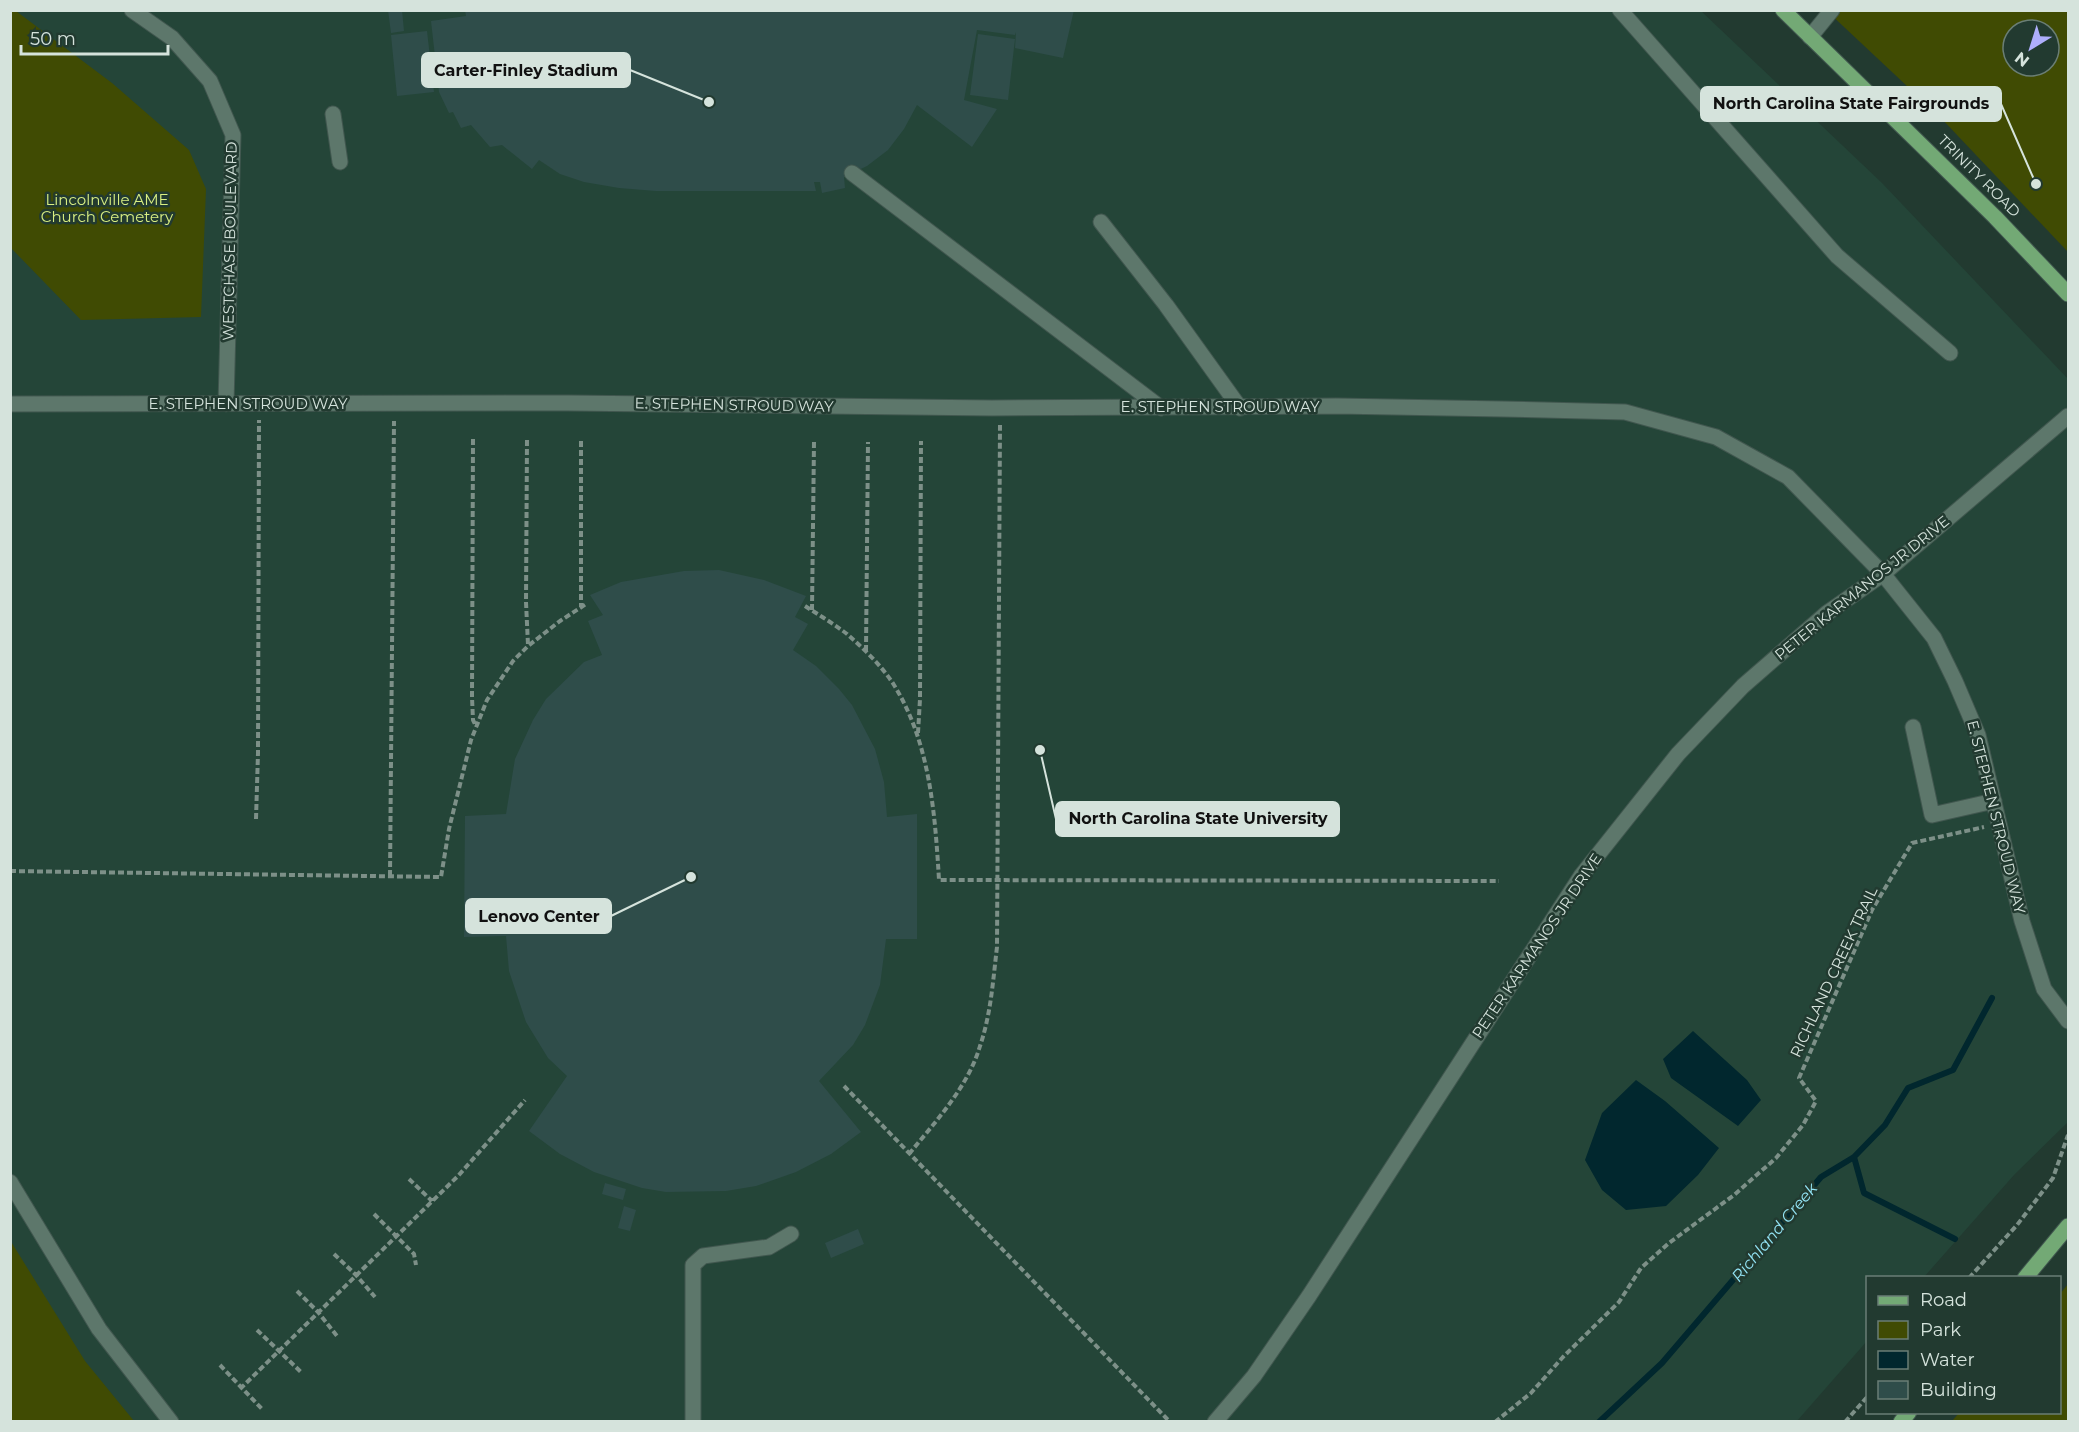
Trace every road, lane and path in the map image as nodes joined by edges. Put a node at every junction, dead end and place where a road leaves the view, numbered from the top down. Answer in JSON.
{"nodes":[{"id":1,"x":132,"y":10,"type":"edge"},
{"id":2,"x":1620,"y":10,"type":"edge"},
{"id":3,"x":1783,"y":10,"type":"edge"},
{"id":4,"x":1832,"y":10,"type":"edge"},
{"id":5,"x":1810,"y":37,"type":"junction"},
{"id":6,"x":333,"y":114,"type":"dead end"},
{"id":7,"x":340,"y":162,"type":"dead end"},
{"id":8,"x":852,"y":173,"type":"dead end"},
{"id":9,"x":1101,"y":222,"type":"dead end"},
{"id":10,"x":2068,"y":294,"type":"edge"},
{"id":11,"x":1950,"y":352,"type":"dead end"},
{"id":12,"x":10,"y":404,"type":"edge"},
{"id":13,"x":226,"y":404,"type":"junction"},
{"id":14,"x":1161,"y":408,"type":"junction"},
{"id":15,"x":1240,"y":408,"type":"junction"},
{"id":16,"x":2068,"y":416,"type":"edge"},
{"id":17,"x":259,"y":420,"type":"dead end"},
{"id":18,"x":394,"y":421,"type":"dead end"},
{"id":19,"x":1000,"y":424,"type":"dead end"},
{"id":20,"x":473,"y":439,"type":"dead end"},
{"id":21,"x":527,"y":440,"type":"dead end"},
{"id":22,"x":580,"y":441,"type":"dead end"},
{"id":23,"x":921,"y":441,"type":"dead end"},
{"id":24,"x":814,"y":442,"type":"dead end"},
{"id":25,"x":868,"y":442,"type":"dead end"},
{"id":26,"x":1882,"y":574,"type":"junction"},
{"id":27,"x":586,"y":604,"type":"dead end"},
{"id":28,"x":805,"y":606,"type":"dead end"},
{"id":29,"x":581,"y":608,"type":"junction"},
{"id":30,"x":812,"y":611,"type":"junction"},
{"id":31,"x":528,"y":646,"type":"junction"},
{"id":32,"x":866,"y":652,"type":"junction"},
{"id":33,"x":477,"y":727,"type":"junction"},
{"id":34,"x":1913,"y":727,"type":"dead end"},
{"id":35,"x":917,"y":736,"type":"junction"},
{"id":36,"x":1994,"y":801,"type":"junction"},
{"id":37,"x":256,"y":819,"type":"dead end"},
{"id":38,"x":1962,"y":832,"type":"dead end"},
{"id":39,"x":10,"y":871,"type":"edge"},
{"id":40,"x":390,"y":876,"type":"junction"},
{"id":41,"x":997,"y":880,"type":"junction"},
{"id":42,"x":1499,"y":881,"type":"dead end"},
{"id":43,"x":2068,"y":1021,"type":"edge"},
{"id":44,"x":843,"y":1086,"type":"dead end"},
{"id":45,"x":525,"y":1100,"type":"dead end"},
{"id":46,"x":2068,"y":1135,"type":"edge"},
{"id":47,"x":909,"y":1154,"type":"junction"},
{"id":48,"x":409,"y":1179,"type":"dead end"},
{"id":49,"x":10,"y":1182,"type":"edge"},
{"id":50,"x":432,"y":1201,"type":"junction"},
{"id":51,"x":374,"y":1214,"type":"dead end"},
{"id":52,"x":2068,"y":1226,"type":"edge"},
{"id":53,"x":791,"y":1234,"type":"dead end"},
{"id":54,"x":395,"y":1237,"type":"junction"},
{"id":55,"x":334,"y":1254,"type":"dead end"},
{"id":56,"x":416,"y":1265,"type":"dead end"},
{"id":57,"x":356,"y":1275,"type":"junction"},
{"id":58,"x":1971,"y":1276,"type":"edge"},
{"id":59,"x":2027,"y":1276,"type":"edge"},
{"id":60,"x":297,"y":1291,"type":"dead end"},
{"id":61,"x":375,"y":1298,"type":"dead end"},
{"id":62,"x":318,"y":1312,"type":"junction"},
{"id":63,"x":257,"y":1330,"type":"dead end"},
{"id":64,"x":337,"y":1336,"type":"dead end"},
{"id":65,"x":279,"y":1351,"type":"junction"},
{"id":66,"x":220,"y":1365,"type":"dead end"},
{"id":67,"x":301,"y":1372,"type":"dead end"},
{"id":68,"x":240,"y":1389,"type":"junction"},
{"id":69,"x":1866,"y":1397,"type":"edge"},
{"id":70,"x":263,"y":1410,"type":"dead end"},
{"id":71,"x":171,"y":1422,"type":"edge"},
{"id":72,"x":693,"y":1422,"type":"edge"},
{"id":73,"x":1170,"y":1422,"type":"edge"},
{"id":74,"x":1215,"y":1422,"type":"edge"},
{"id":75,"x":1495,"y":1422,"type":"edge"},
{"id":76,"x":1845,"y":1422,"type":"edge"}],
"edges":[{"from":1,"to":13,"type":"street","name":"WESTCHASE BOULEVARD"},
{"from":2,"to":11,"type":"street"},
{"from":3,"to":5,"type":"main road","name":"TRINITY ROAD"},
{"from":4,"to":5,"type":"street"},
{"from":5,"to":10,"type":"main road","name":"TRINITY ROAD"},
{"from":6,"to":7,"type":"street"},
{"from":8,"to":14,"type":"street"},
{"from":9,"to":15,"type":"street"},
{"from":12,"to":13,"type":"street","name":"E. STEPHEN STROUD WAY"},
{"from":13,"to":14,"type":"street","name":"E. STEPHEN STROUD WAY"},
{"from":14,"to":15,"type":"street","name":"E. STEPHEN STROUD WAY"},
{"from":15,"to":26,"type":"street","name":"E. STEPHEN STROUD WAY"},
{"from":16,"to":26,"type":"street","name":"PETER KARMANOS JR DRIVE"},
{"from":17,"to":37,"type":"path"},
{"from":18,"to":40,"type":"path"},
{"from":19,"to":41,"type":"path"},
{"from":20,"to":33,"type":"path"},
{"from":21,"to":31,"type":"path"},
{"from":22,"to":29,"type":"path"},
{"from":23,"to":35,"type":"path"},
{"from":24,"to":30,"type":"path"},
{"from":25,"to":32,"type":"path"},
{"from":26,"to":36,"type":"street","name":"E. STEPHEN STROUD WAY"},
{"from":26,"to":74,"type":"street","name":"PETER KARMANOS JR DRIVE"},
{"from":27,"to":29,"type":"path"},
{"from":28,"to":30,"type":"path"},
{"from":29,"to":31,"type":"path"},
{"from":30,"to":32,"type":"path"},
{"from":31,"to":33,"type":"path"},
{"from":32,"to":35,"type":"path"},
{"from":33,"to":40,"type":"path"},
{"from":34,"to":36,"type":"street"},
{"from":35,"to":41,"type":"path"},
{"from":36,"to":43,"type":"street","name":"E. STEPHEN STROUD WAY"},
{"from":38,"to":75,"type":"path","name":"RICHLAND CREEK TRAIL"},
{"from":39,"to":40,"type":"path"},
{"from":41,"to":42,"type":"path"},
{"from":41,"to":47,"type":"path"},
{"from":44,"to":47,"type":"path"},
{"from":45,"to":50,"type":"path"},
{"from":46,"to":58,"type":"path"},
{"from":47,"to":73,"type":"path"},
{"from":48,"to":50,"type":"path"},
{"from":49,"to":71,"type":"street"},
{"from":50,"to":54,"type":"path"},
{"from":51,"to":54,"type":"path"},
{"from":52,"to":59,"type":"main road"},
{"from":53,"to":72,"type":"street"},
{"from":54,"to":56,"type":"path"},
{"from":54,"to":57,"type":"path"},
{"from":55,"to":57,"type":"path"},
{"from":57,"to":61,"type":"path"},
{"from":57,"to":62,"type":"path"},
{"from":60,"to":62,"type":"path"},
{"from":62,"to":64,"type":"path"},
{"from":62,"to":65,"type":"path"},
{"from":63,"to":65,"type":"path"},
{"from":65,"to":67,"type":"path"},
{"from":65,"to":68,"type":"path"},
{"from":66,"to":68,"type":"path"},
{"from":68,"to":70,"type":"path"},
{"from":69,"to":76,"type":"path"}]}
